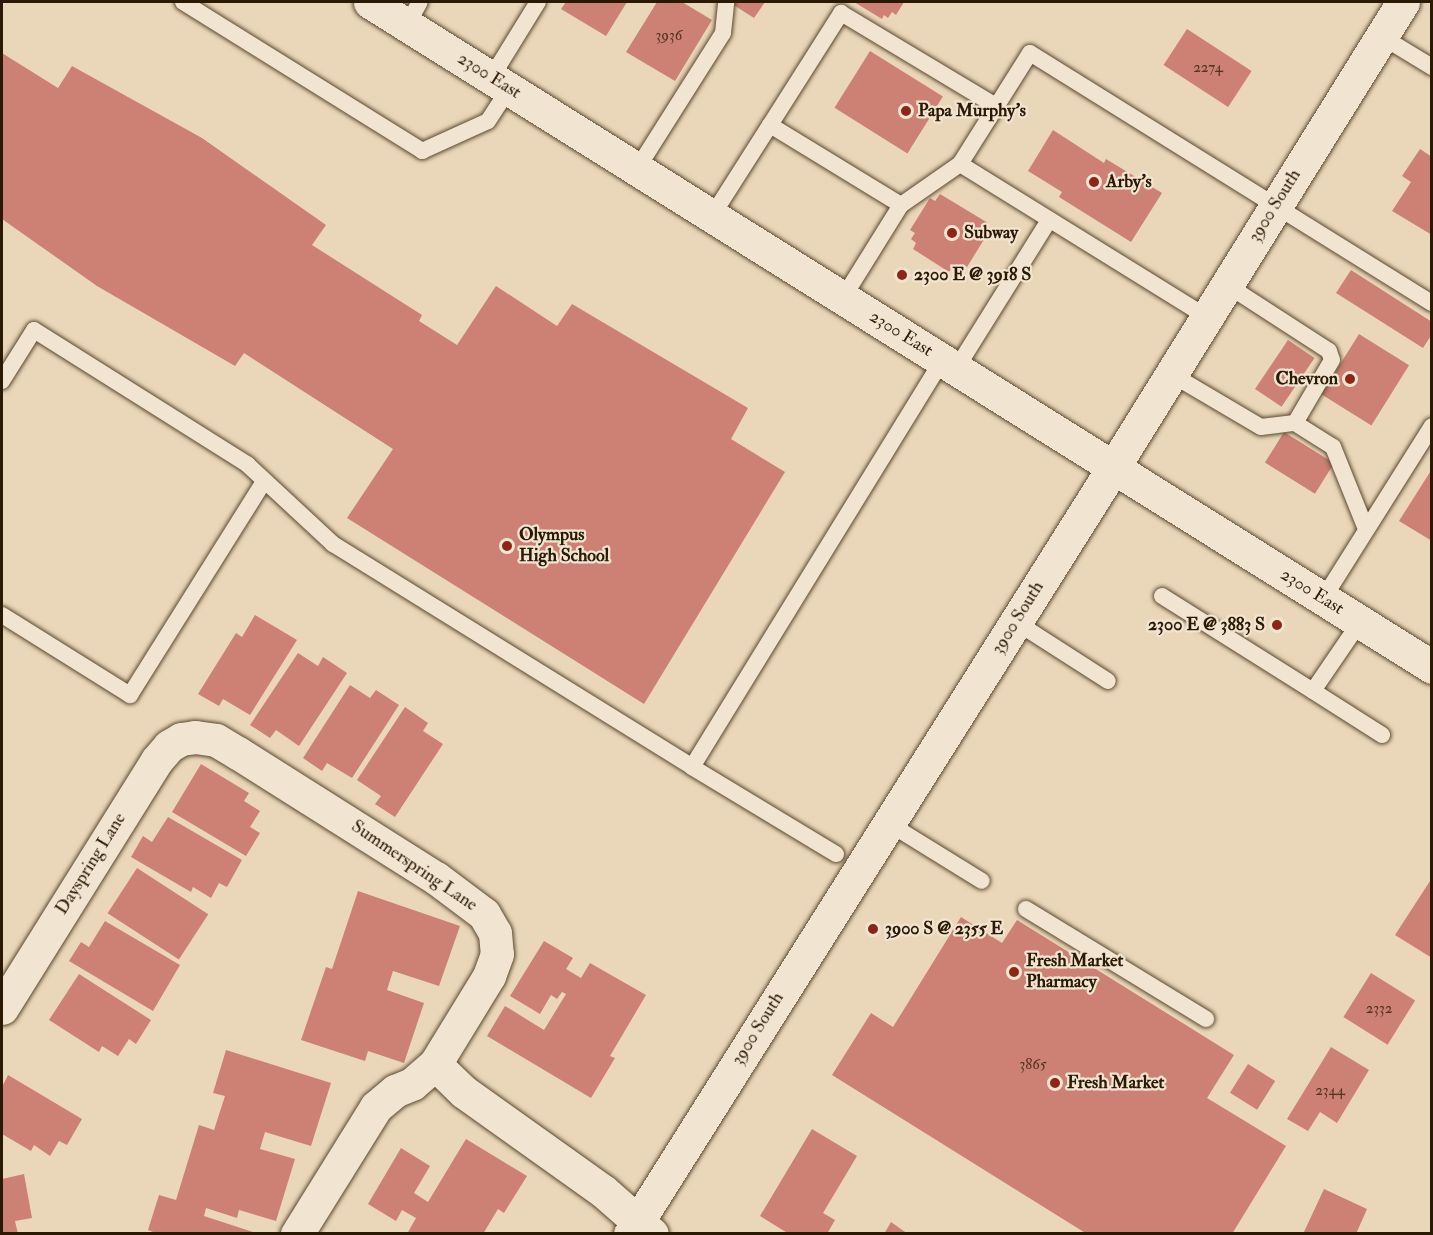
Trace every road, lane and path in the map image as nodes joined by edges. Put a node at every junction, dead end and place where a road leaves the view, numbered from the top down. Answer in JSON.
{"nodes":[{"id":1,"x":183,"y":2,"type":"edge"},
{"id":2,"x":370,"y":2,"type":"edge"},
{"id":3,"x":538,"y":2,"type":"edge"},
{"id":4,"x":726,"y":2,"type":"edge"},
{"id":5,"x":1403,"y":2,"type":"edge"},
{"id":6,"x":414,"y":13,"type":"edge"},
{"id":7,"x":1381,"y":36,"type":"junction"},
{"id":8,"x":1431,"y":67,"type":"edge"},
{"id":9,"x":500,"y":83,"type":"junction"},
{"id":10,"x":996,"y":106,"type":"junction"},
{"id":11,"x":770,"y":125,"type":"junction"},
{"id":12,"x":960,"y":164,"type":"junction"},
{"id":13,"x":637,"y":169,"type":"junction"},
{"id":14,"x":902,"y":205,"type":"junction"},
{"id":15,"x":1275,"y":207,"type":"junction"},
{"id":16,"x":712,"y":216,"type":"junction"},
{"id":17,"x":1049,"y":220,"type":"junction"},
{"id":18,"x":1227,"y":285,"type":"junction"},
{"id":19,"x":843,"y":298,"type":"junction"},
{"id":20,"x":1431,"y":303,"type":"edge"},
{"id":21,"x":1207,"y":317,"type":"junction"},
{"id":22,"x":949,"y":365,"type":"junction"},
{"id":23,"x":1171,"y":374,"type":"junction"},
{"id":24,"x":2,"y":381,"type":"edge"},
{"id":25,"x":1295,"y":423,"type":"junction"},
{"id":26,"x":1431,"y":426,"type":"edge"},
{"id":27,"x":1113,"y":468,"type":"junction"},
{"id":28,"x":264,"y":481,"type":"junction"},
{"id":29,"x":1366,"y":529,"type":"junction"},
{"id":30,"x":1162,"y":596,"type":"dead end"},
{"id":31,"x":1323,"y":599,"type":"junction"},
{"id":32,"x":2,"y":615,"type":"edge"},
{"id":33,"x":1016,"y":622,"type":"junction"},
{"id":34,"x":1360,"y":622,"type":"junction"},
{"id":35,"x":1431,"y":667,"type":"edge"},
{"id":36,"x":1108,"y":681,"type":"dead end"},
{"id":37,"x":1313,"y":692,"type":"junction"},
{"id":38,"x":1382,"y":735,"type":"dead end"},
{"id":39,"x":195,"y":737,"type":"joint"},
{"id":40,"x":692,"y":767,"type":"junction"},
{"id":41,"x":888,"y":824,"type":"junction"},
{"id":42,"x":836,"y":854,"type":"dead end"},
{"id":43,"x":982,"y":882,"type":"dead end"},
{"id":44,"x":1026,"y":909,"type":"dead end"},
{"id":45,"x":2,"y":1008,"type":"edge"},
{"id":46,"x":1206,"y":1019,"type":"dead end"},
{"id":47,"x":435,"y":1064,"type":"junction"},
{"id":48,"x":640,"y":1229,"type":"edge"},
{"id":49,"x":297,"y":1233,"type":"edge"}],
"edges":[{"from":1,"to":9,"type":"lane"},
{"from":2,"to":6,"type":"main road","name":"2300 East"},
{"from":3,"to":9,"type":"lane"},
{"from":4,"to":13,"type":"lane"},
{"from":5,"to":7,"type":"main road","name":"3900 South"},
{"from":6,"to":9,"type":"main road","name":"2300 East"},
{"from":7,"to":8,"type":"lane"},
{"from":7,"to":15,"type":"main road","name":"3900 South"},
{"from":9,"to":13,"type":"main road","name":"2300 East"},
{"from":10,"to":11,"type":"lane"},
{"from":10,"to":12,"type":"lane"},
{"from":10,"to":15,"type":"lane"},
{"from":11,"to":14,"type":"lane"},
{"from":11,"to":16,"type":"lane"},
{"from":12,"to":14,"type":"lane"},
{"from":12,"to":17,"type":"lane"},
{"from":13,"to":16,"type":"main road","name":"2300 East"},
{"from":14,"to":19,"type":"lane"},
{"from":15,"to":18,"type":"main road","name":"3900 South"},
{"from":15,"to":20,"type":"lane"},
{"from":16,"to":19,"type":"main road","name":"2300 East"},
{"from":17,"to":21,"type":"lane"},
{"from":17,"to":22,"type":"lane"},
{"from":18,"to":21,"type":"main road","name":"3900 South"},
{"from":18,"to":25,"type":"lane"},
{"from":19,"to":22,"type":"main road","name":"2300 East"},
{"from":21,"to":23,"type":"main road","name":"3900 South"},
{"from":22,"to":27,"type":"main road","name":"2300 East"},
{"from":22,"to":40,"type":"lane"},
{"from":23,"to":25,"type":"lane"},
{"from":23,"to":27,"type":"main road","name":"3900 South"},
{"from":24,"to":28,"type":"lane"},
{"from":25,"to":29,"type":"lane"},
{"from":26,"to":29,"type":"lane"},
{"from":27,"to":31,"type":"main road","name":"2300 East"},
{"from":27,"to":33,"type":"main road","name":"3900 South"},
{"from":28,"to":32,"type":"lane"},
{"from":28,"to":40,"type":"lane"},
{"from":29,"to":31,"type":"lane"},
{"from":30,"to":37,"type":"lane"},
{"from":31,"to":34,"type":"main road","name":"2300 East"},
{"from":33,"to":36,"type":"lane"},
{"from":33,"to":41,"type":"main road","name":"3900 South"},
{"from":34,"to":35,"type":"main road","name":"2300 East"},
{"from":34,"to":37,"type":"lane"},
{"from":37,"to":38,"type":"lane"},
{"from":39,"to":45,"type":"main road","name":"Dayspring Lane"},
{"from":39,"to":47,"type":"main road","name":"Summerspring Lane"},
{"from":40,"to":42,"type":"lane"},
{"from":41,"to":43,"type":"lane"},
{"from":41,"to":48,"type":"main road","name":"3900 South"},
{"from":44,"to":46,"type":"lane"},
{"from":47,"to":48,"type":"main road"},
{"from":47,"to":49,"type":"main road","name":"Summerspring Lane"}]}
